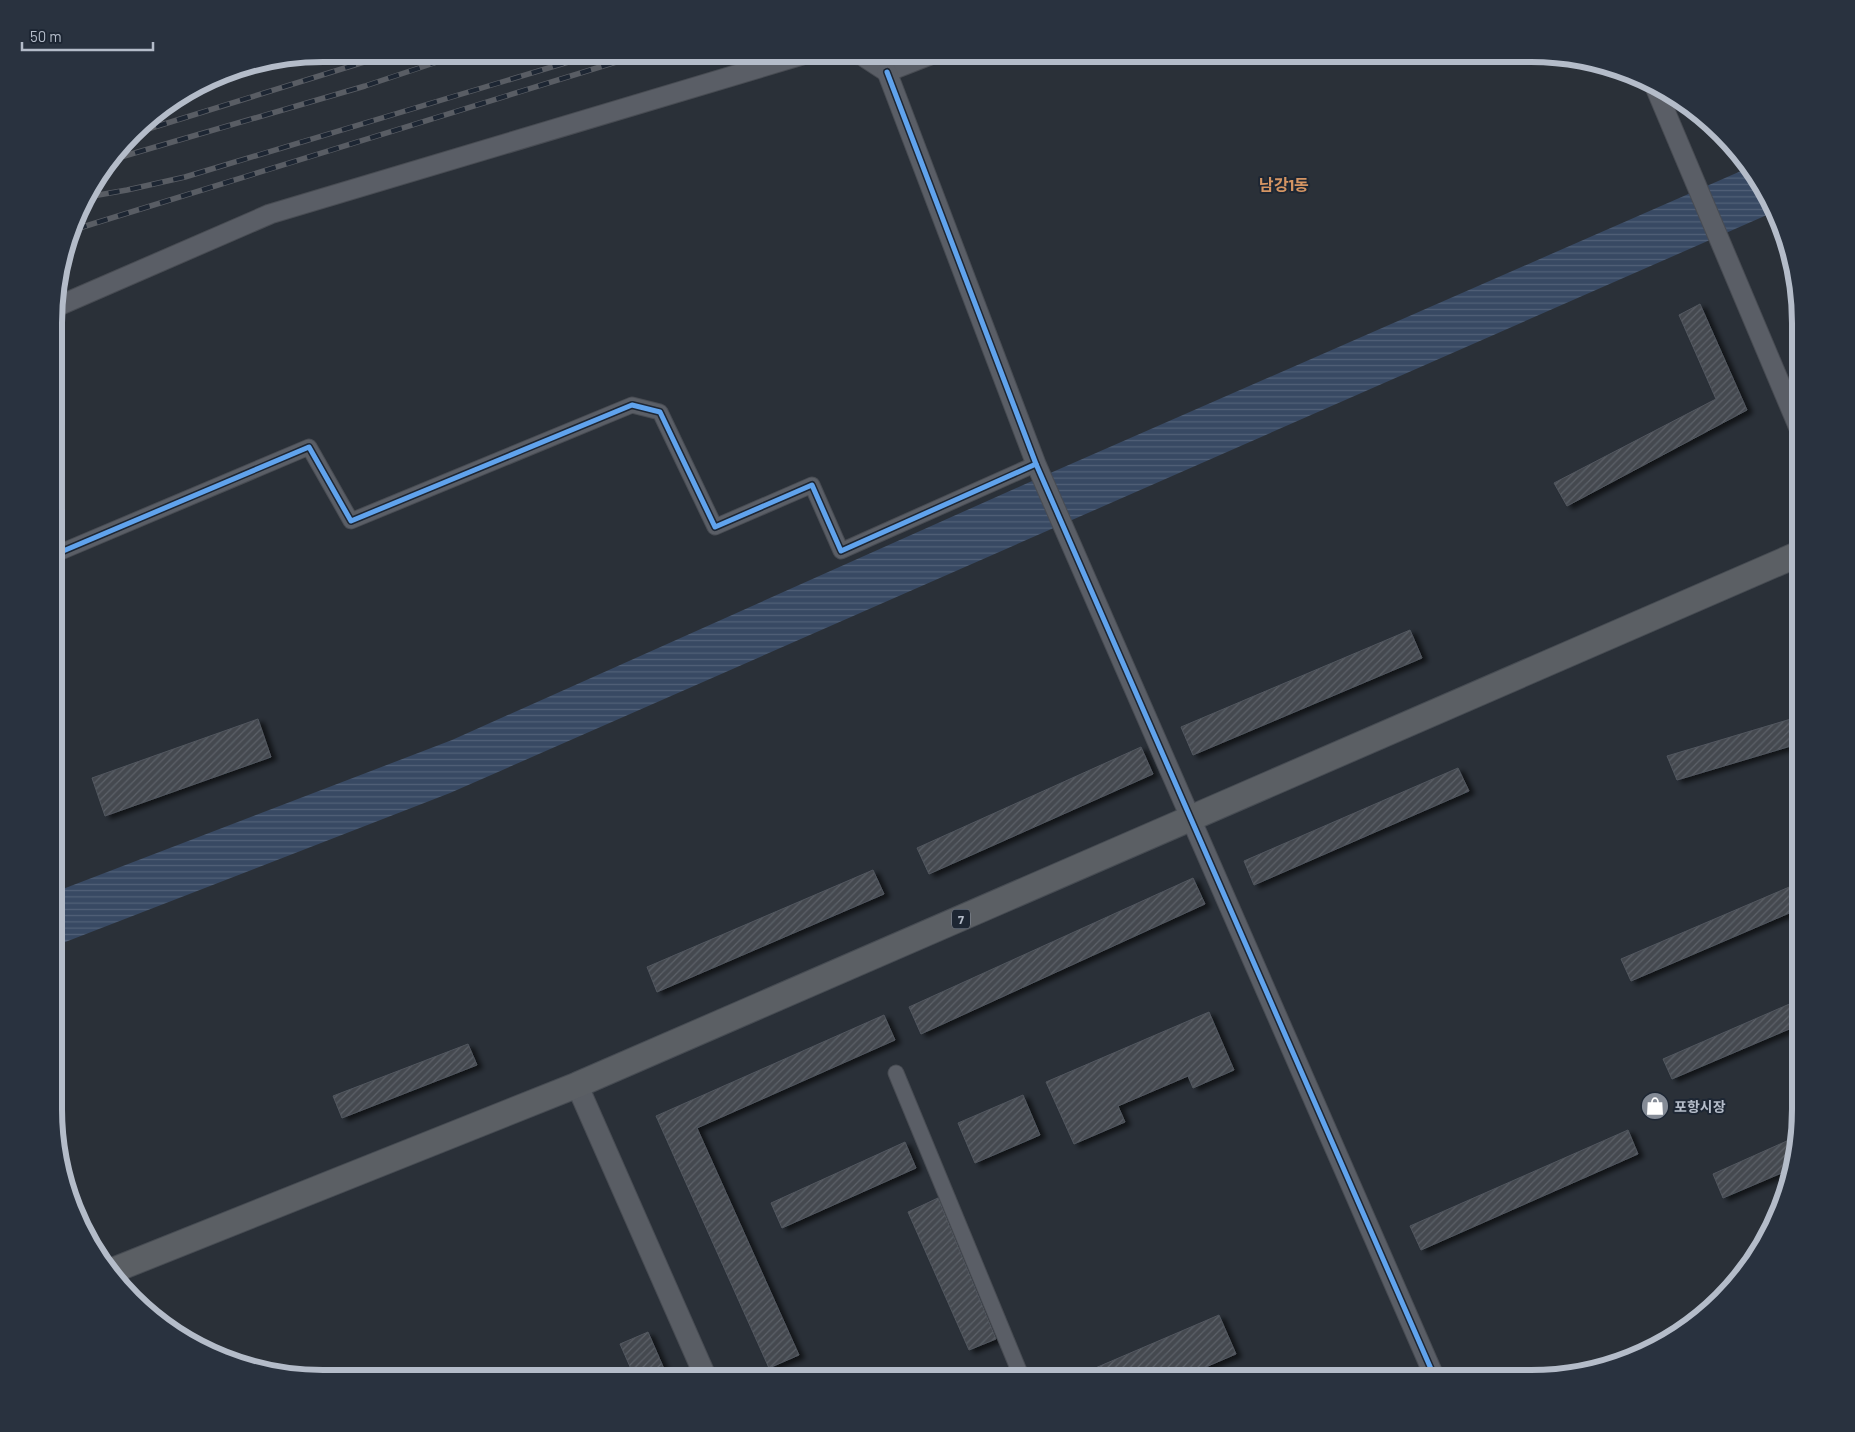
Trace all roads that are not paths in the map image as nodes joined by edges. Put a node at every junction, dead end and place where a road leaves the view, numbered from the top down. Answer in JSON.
{"nodes":[{"id":1,"x":779,"y":62,"type":"edge"},
{"id":2,"x":872,"y":62,"type":"edge"},
{"id":3,"x":913,"y":62,"type":"edge"},
{"id":4,"x":887,"y":72,"type":"junction"},
{"id":5,"x":1659,"y":96,"type":"edge"},
{"id":6,"x":63,"y":304,"type":"edge"},
{"id":7,"x":1793,"y":414,"type":"edge"},
{"id":8,"x":1036,"y":464,"type":"junction"},
{"id":9,"x":62,"y":551,"type":"edge"},
{"id":10,"x":1793,"y":557,"type":"edge"},
{"id":11,"x":1190,"y":819,"type":"junction"},
{"id":12,"x":896,"y":1073,"type":"dead end"},
{"id":13,"x":576,"y":1085,"type":"junction"},
{"id":14,"x":118,"y":1268,"type":"edge"},
{"id":15,"x":702,"y":1370,"type":"edge"},
{"id":16,"x":1019,"y":1370,"type":"edge"},
{"id":17,"x":1431,"y":1370,"type":"edge"}],
"edges":[{"from":1,"to":6,"type":"street"},
{"from":2,"to":4,"type":"street"},
{"from":3,"to":4,"type":"street"},
{"from":4,"to":8,"type":"street"},
{"from":5,"to":7,"type":"street"},
{"from":8,"to":9,"type":"street"},
{"from":8,"to":11,"type":"street"},
{"from":10,"to":11,"type":"highway","number":"7"},
{"from":11,"to":13,"type":"highway","number":"7"},
{"from":11,"to":17,"type":"street"},
{"from":12,"to":16,"type":"street"},
{"from":13,"to":14,"type":"highway","number":"7"},
{"from":13,"to":15,"type":"main road"}]}
